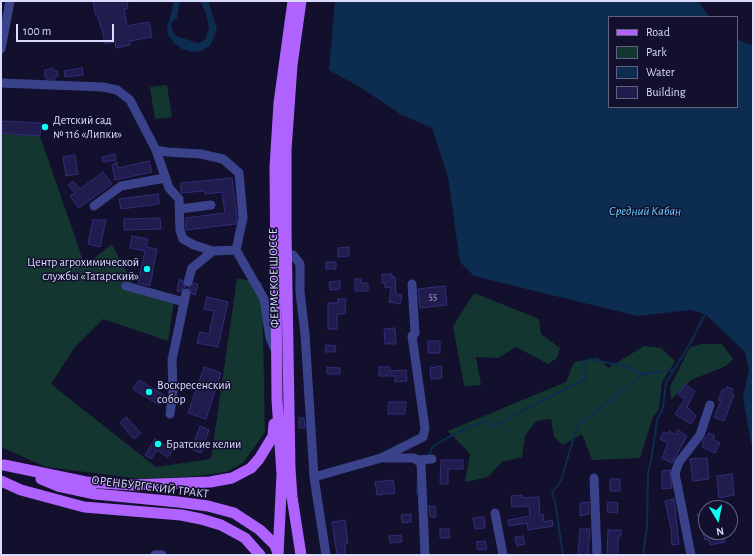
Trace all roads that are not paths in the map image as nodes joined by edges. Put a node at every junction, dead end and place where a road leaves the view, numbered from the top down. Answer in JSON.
{"nodes":[{"id":1,"x":10,"y":1,"type":"edge"},
{"id":2,"x":293,"y":1,"type":"edge"},
{"id":3,"x":301,"y":1,"type":"edge"},
{"id":4,"x":1,"y":49,"type":"edge"},
{"id":5,"x":1,"y":83,"type":"edge"},
{"id":6,"x":156,"y":150,"type":"junction"},
{"id":7,"x":165,"y":178,"type":"junction"},
{"id":8,"x":211,"y":205,"type":"dead end"},
{"id":9,"x":94,"y":206,"type":"dead end"},
{"id":10,"x":180,"y":209,"type":"junction"},
{"id":11,"x":236,"y":250,"type":"junction"},
{"id":12,"x":213,"y":252,"type":"junction"},
{"id":13,"x":286,"y":255,"type":"junction"},
{"id":14,"x":188,"y":282,"type":"dead end"},
{"id":15,"x":412,"y":284,"type":"dead end"},
{"id":16,"x":126,"y":286,"type":"dead end"},
{"id":17,"x":277,"y":355,"type":"junction"},
{"id":18,"x":278,"y":400,"type":"junction"},
{"id":19,"x":710,"y":405,"type":"dead end"},
{"id":20,"x":170,"y":414,"type":"dead end"},
{"id":21,"x":381,"y":458,"type":"junction"},
{"id":22,"x":432,"y":459,"type":"dead end"},
{"id":23,"x":418,"y":460,"type":"junction"},
{"id":24,"x":3,"y":465,"type":"edge"},
{"id":25,"x":314,"y":477,"type":"junction"},
{"id":26,"x":594,"y":478,"type":"dead end"},
{"id":27,"x":1,"y":481,"type":"edge"},
{"id":28,"x":495,"y":513,"type":"dead end"},
{"id":29,"x":155,"y":555,"type":"edge"},
{"id":30,"x":162,"y":555,"type":"edge"},
{"id":31,"x":260,"y":555,"type":"edge"},
{"id":32,"x":279,"y":555,"type":"edge"},
{"id":33,"x":302,"y":555,"type":"edge"},
{"id":34,"x":326,"y":555,"type":"edge"},
{"id":35,"x":425,"y":555,"type":"edge"},
{"id":36,"x":503,"y":555,"type":"edge"},
{"id":37,"x":597,"y":555,"type":"edge"},
{"id":38,"x":691,"y":555,"type":"edge"}],
"edges":[{"from":1,"to":4,"type":"street"},
{"from":2,"to":17,"type":"main road","name":"ФЕРМСКОЕ ШОССЕ"},
{"from":3,"to":13,"type":"main road","name":"ФЕРМСКОЕ ШОССЕ"},
{"from":5,"to":6,"type":"street"},
{"from":6,"to":7,"type":"street"},
{"from":6,"to":11,"type":"street"},
{"from":7,"to":9,"type":"street"},
{"from":7,"to":10,"type":"street"},
{"from":8,"to":10,"type":"street"},
{"from":10,"to":12,"type":"street"},
{"from":11,"to":12,"type":"street"},
{"from":11,"to":17,"type":"street"},
{"from":12,"to":14,"type":"street"},
{"from":13,"to":25,"type":"street"},
{"from":13,"to":33,"type":"main road","name":"ФЕРМСКОЕ ШОССЕ"},
{"from":15,"to":21,"type":"street"},
{"from":16,"to":20,"type":"street"},
{"from":17,"to":18,"type":"main road","name":"ФЕРМСКОЕ ШОССЕ"},
{"from":18,"to":24,"type":"main road","name":"ОРЕНБУРГСКИЙ ТРАКТ"},
{"from":18,"to":32,"type":"main road","name":"ФЕРМСКОЕ ШОССЕ"},
{"from":19,"to":38,"type":"street"},
{"from":21,"to":23,"type":"street"},
{"from":21,"to":25,"type":"street"},
{"from":22,"to":23,"type":"street"},
{"from":23,"to":35,"type":"street"},
{"from":24,"to":32,"type":"main road","name":"ОРЕНБУРГСКИЙ ТРАКТ"},
{"from":25,"to":34,"type":"street"},
{"from":26,"to":37,"type":"street"},
{"from":27,"to":31,"type":"main road","name":"ОРЕНБУРГСКИЙ ТРАКТ"},
{"from":28,"to":36,"type":"street"},
{"from":29,"to":30,"type":"street"}]}
